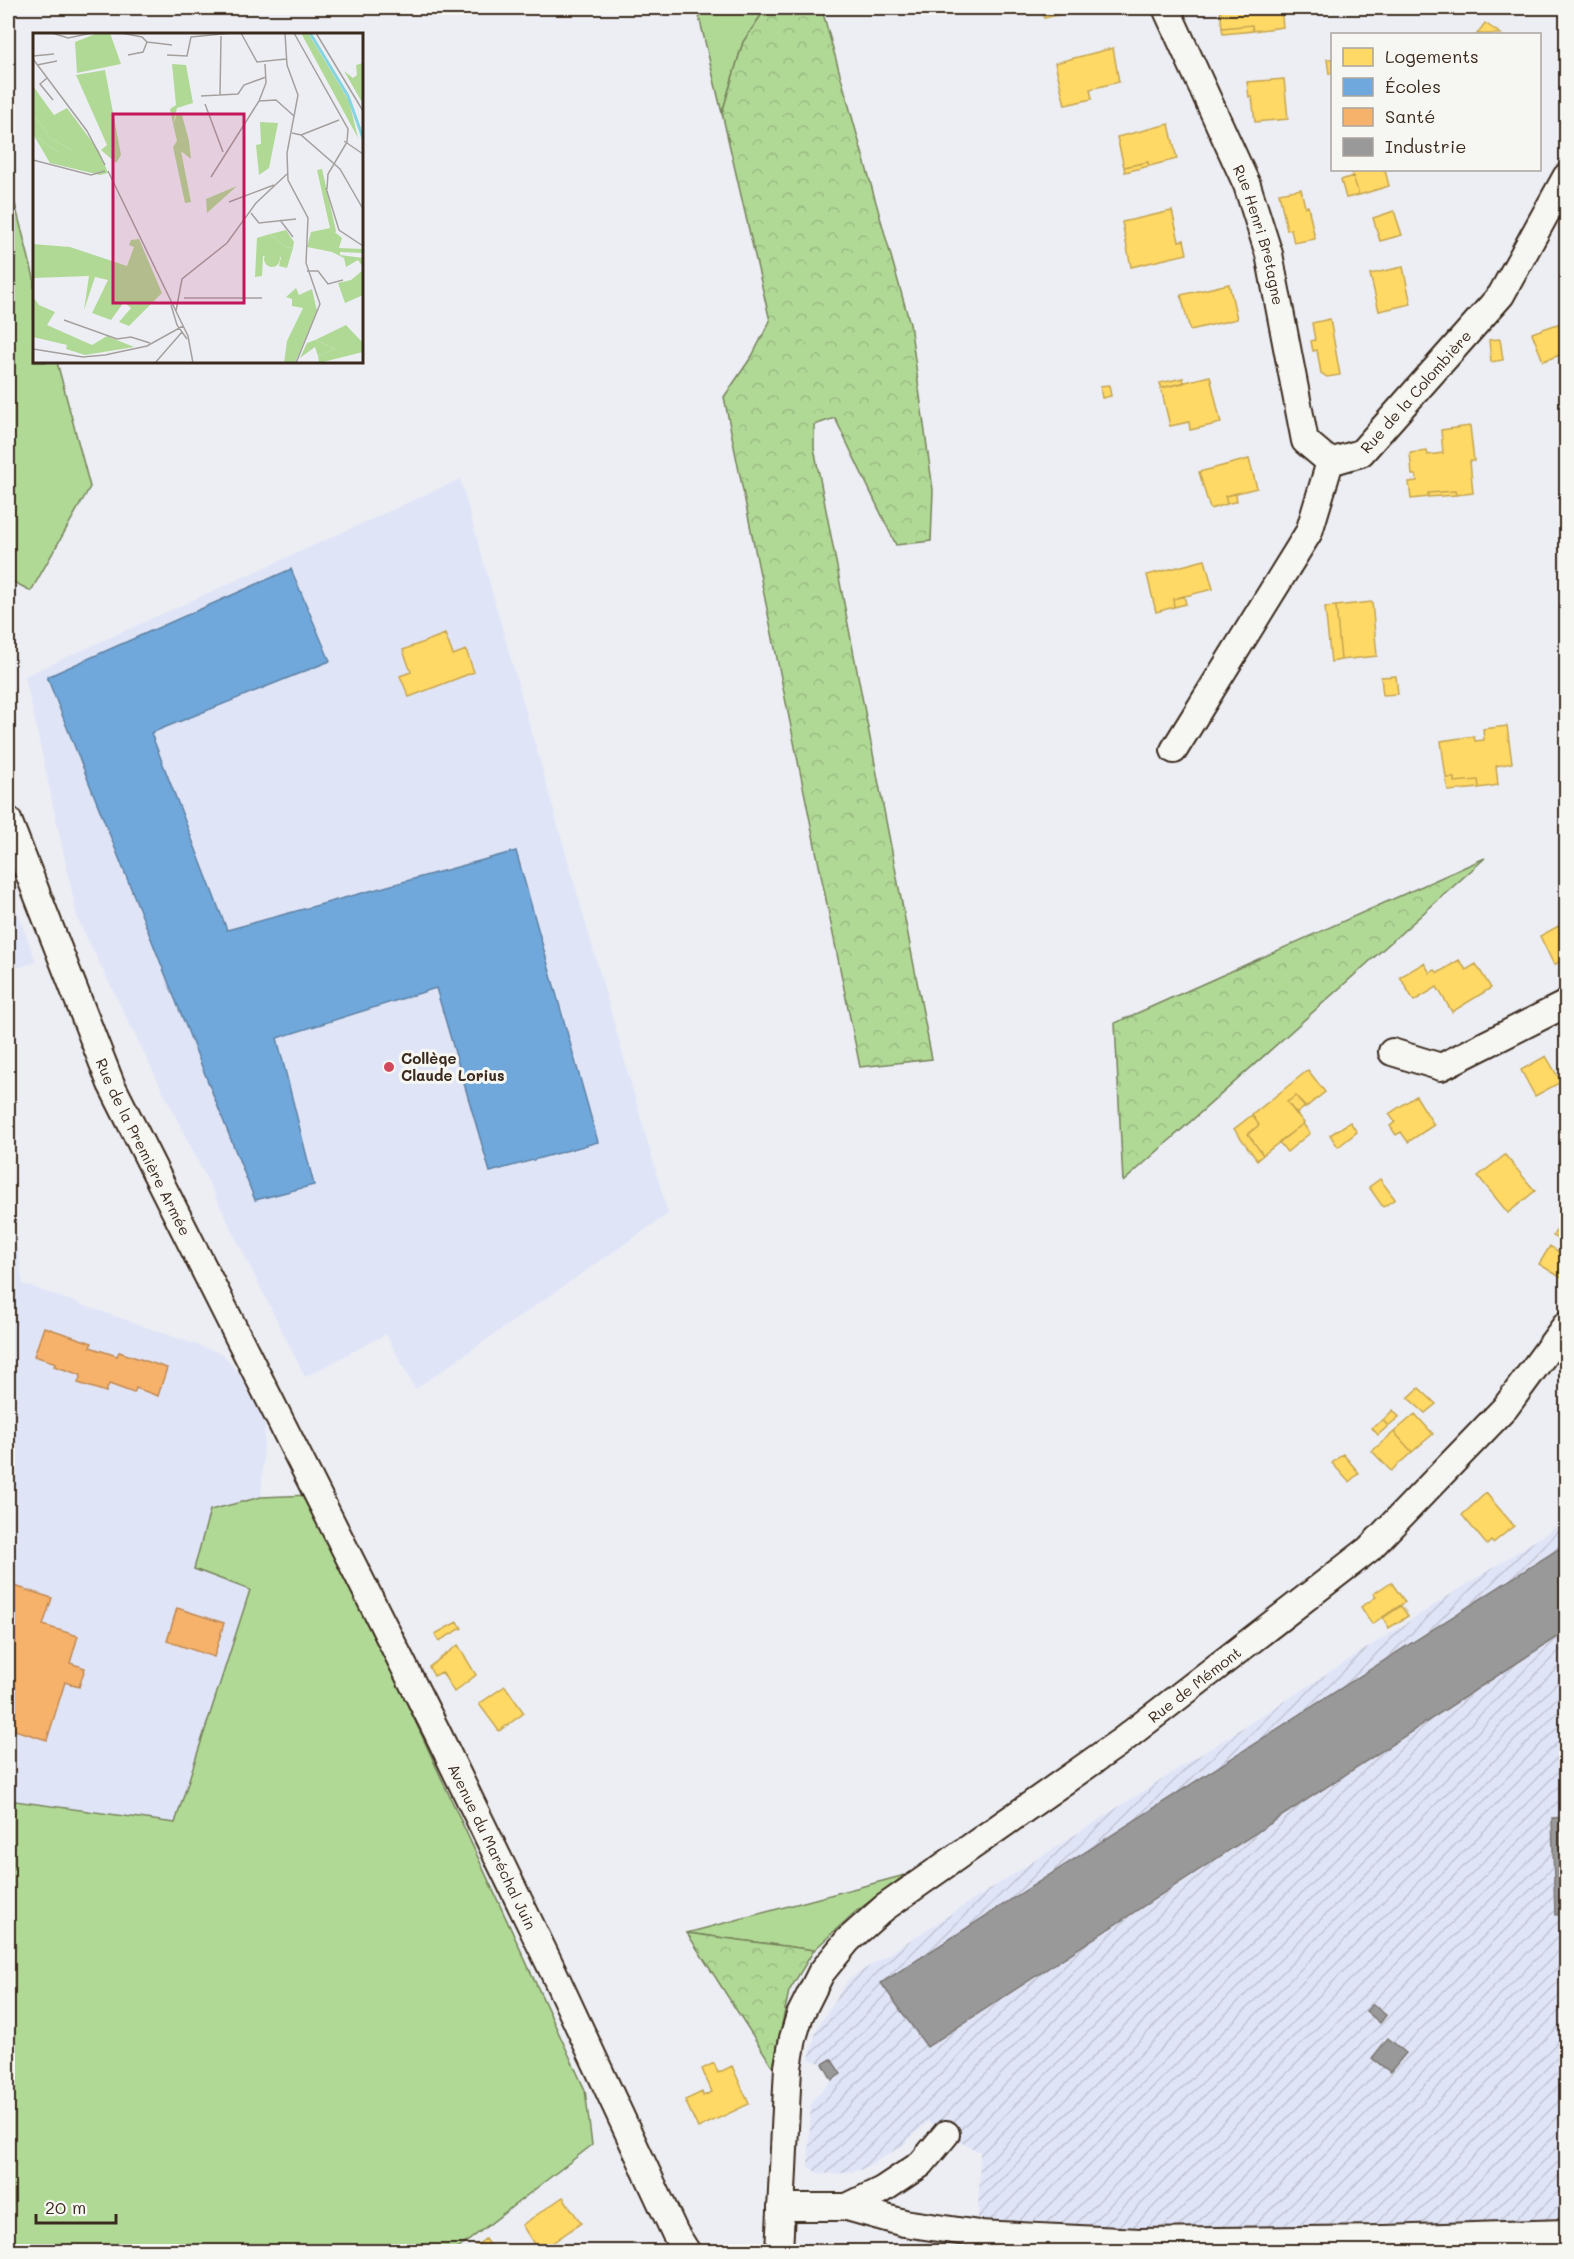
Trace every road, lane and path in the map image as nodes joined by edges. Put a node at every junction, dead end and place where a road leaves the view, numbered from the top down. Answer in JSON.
{"nodes":[{"id":1,"x":1166,"y":8,"type":"edge"},
{"id":2,"x":1566,"y":177,"type":"edge"},
{"id":3,"x":1330,"y":462,"type":"junction"},
{"id":4,"x":1174,"y":750,"type":"dead end"},
{"id":5,"x":8,"y":820,"type":"edge"},
{"id":6,"x":1566,"y":1004,"type":"edge"},
{"id":7,"x":1392,"y":1052,"type":"dead end"},
{"id":8,"x":1566,"y":1325,"type":"edge"},
{"id":9,"x":302,"y":1463,"type":"joint"},
{"id":10,"x":946,"y":2134,"type":"dead end"},
{"id":11,"x":781,"y":2207,"type":"junction"},
{"id":12,"x":847,"y":2207,"type":"junction"},
{"id":13,"x":1566,"y":2233,"type":"edge"},
{"id":14,"x":680,"y":2245,"type":"edge"},
{"id":15,"x":779,"y":2251,"type":"edge"}],
"edges":[{"from":1,"to":3,"type":"street","name":"Rue Henri Bretagne"},
{"from":2,"to":3,"type":"street","name":"Rue de la Colombière"},
{"from":3,"to":4,"type":"street"},
{"from":5,"to":9,"type":"street","name":"Rue de la Première Armée"},
{"from":6,"to":7,"type":"street"},
{"from":8,"to":11,"type":"street","name":"Rue de Mémont"},
{"from":9,"to":14,"type":"street","name":"Avenue du Maréchal Juin"},
{"from":10,"to":12,"type":"street"},
{"from":11,"to":12,"type":"street"},
{"from":11,"to":15,"type":"street","name":"Rue de Mémont"},
{"from":12,"to":13,"type":"street"}]}
